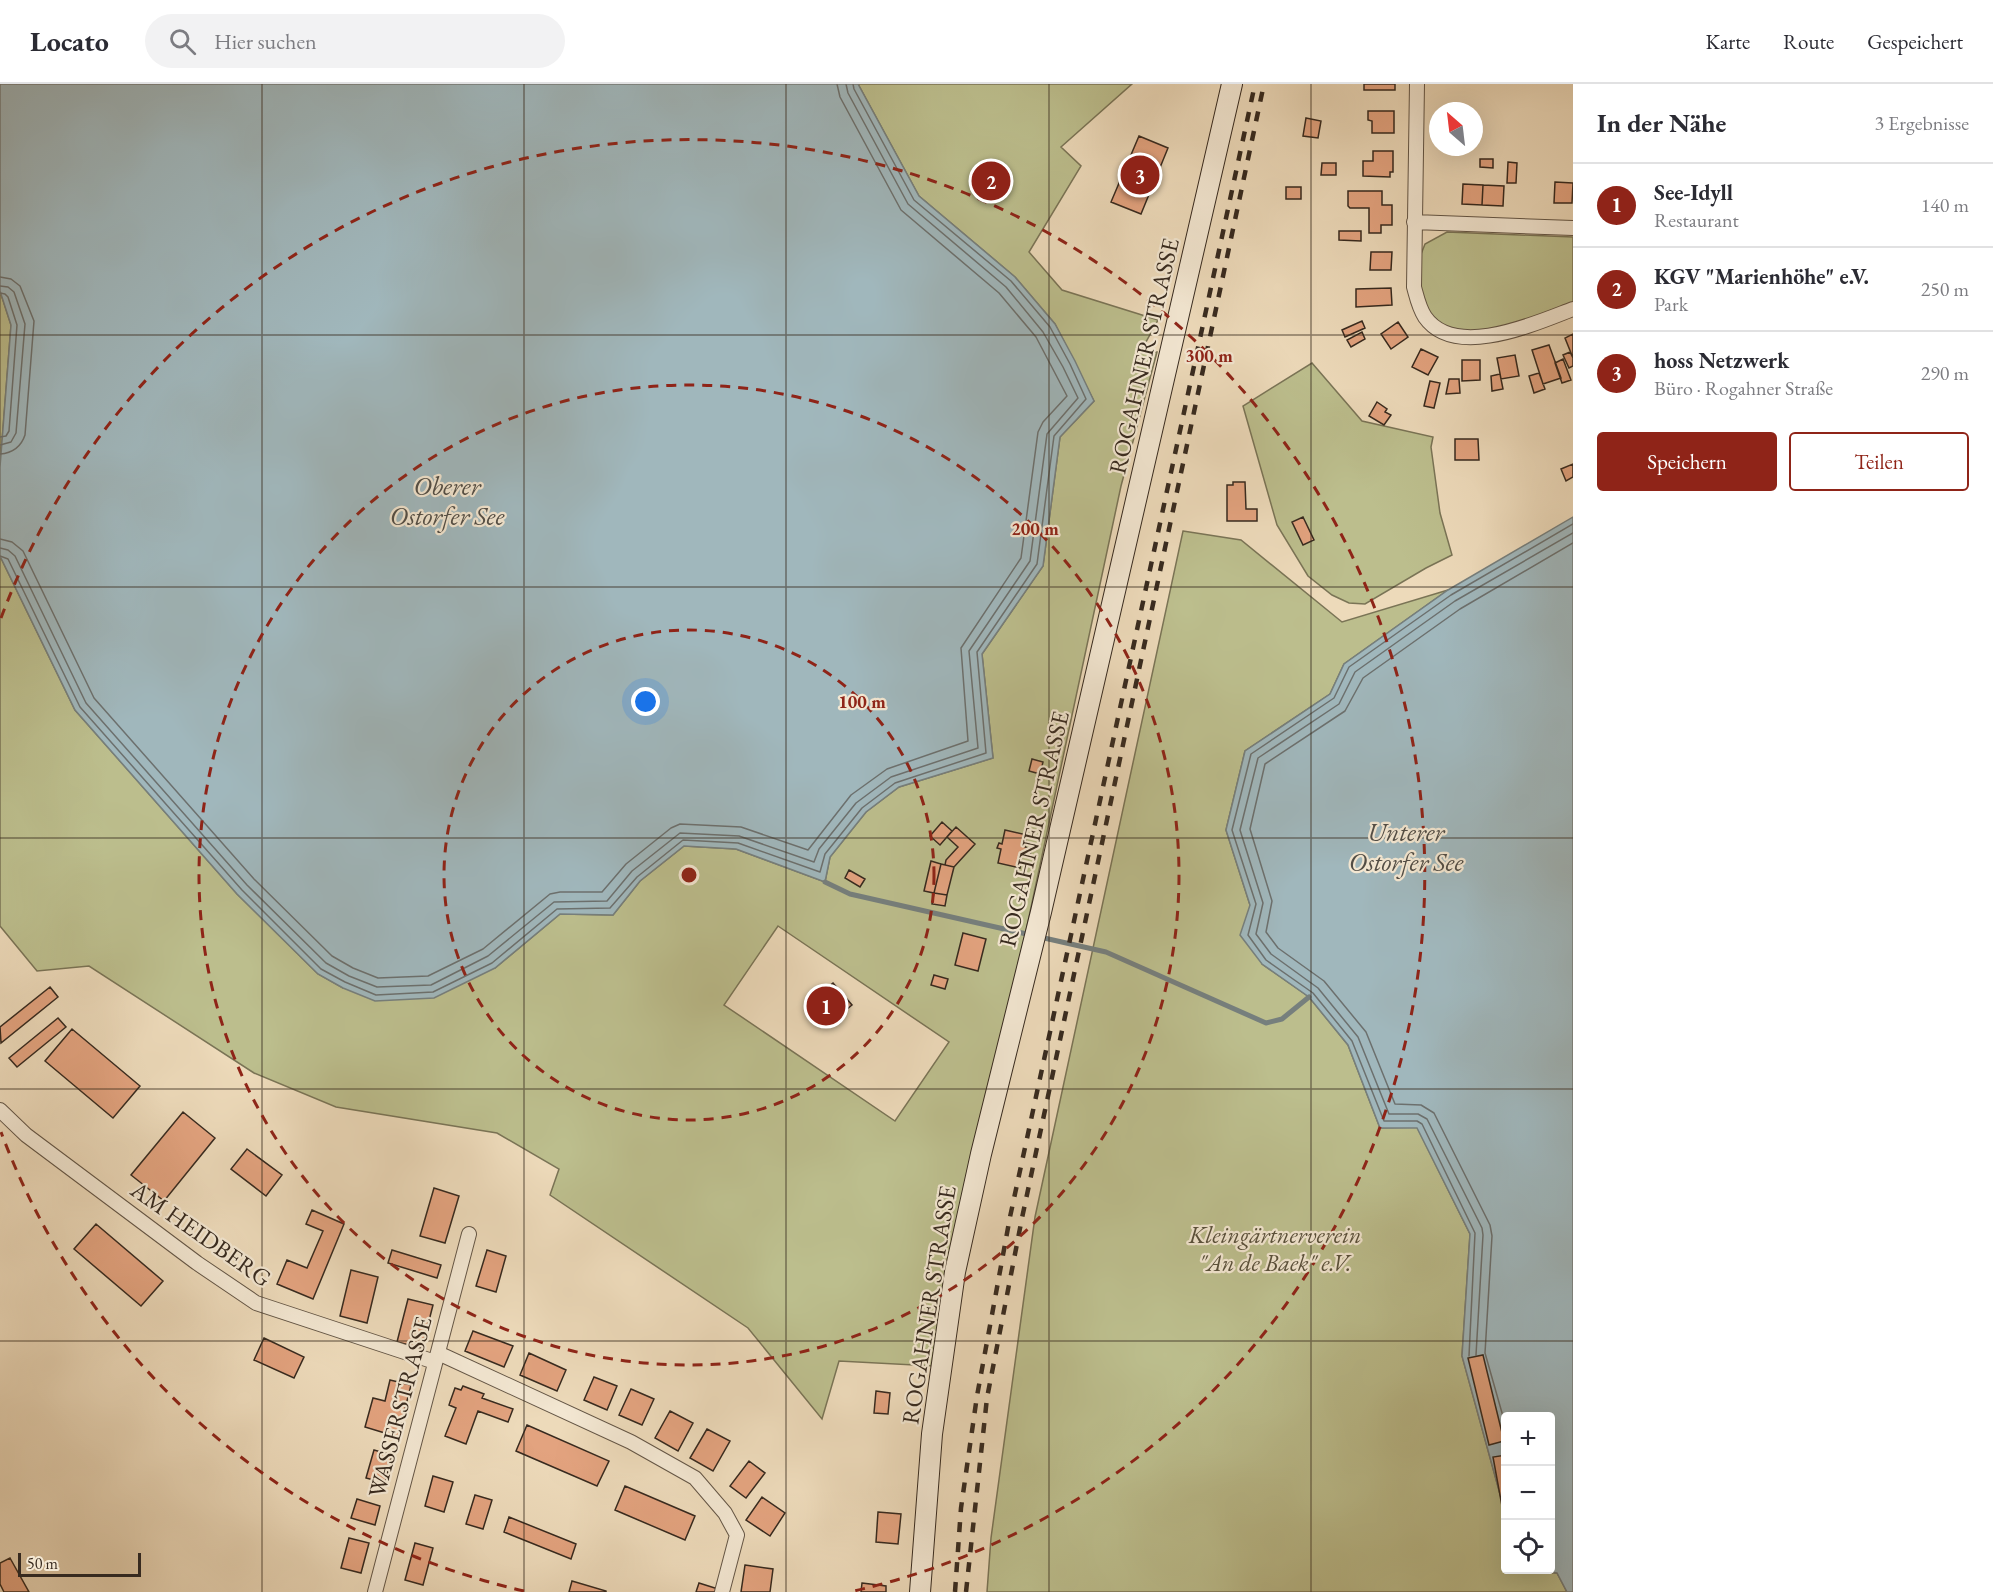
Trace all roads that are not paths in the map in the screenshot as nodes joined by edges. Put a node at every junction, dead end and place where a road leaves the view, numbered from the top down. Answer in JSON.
{"nodes":[{"id":1,"x":1232,"y":84,"type":"edge"},
{"id":2,"x":1417,"y":84,"type":"edge"},
{"id":3,"x":1414,"y":222,"type":"junction"},
{"id":4,"x":1573,"y":228,"type":"edge"},
{"id":5,"x":1573,"y":309,"type":"edge"},
{"id":6,"x":0,"y":1110,"type":"edge"},
{"id":7,"x":469,"y":1234,"type":"dead end"},
{"id":8,"x":436,"y":1357,"type":"junction"},
{"id":9,"x":375,"y":1592,"type":"edge"},
{"id":10,"x":722,"y":1592,"type":"edge"},
{"id":11,"x":920,"y":1592,"type":"edge"}],
"edges":[{"from":1,"to":11,"type":"street","name":"ROGAHNER STRASSE"},
{"from":2,"to":3,"type":"street"},
{"from":3,"to":4,"type":"street"},
{"from":3,"to":5,"type":"street"},
{"from":6,"to":8,"type":"street","name":"AM HEIDBERG"},
{"from":7,"to":8,"type":"street","name":"WASSERSTRASSE"},
{"from":8,"to":9,"type":"street","name":"WASSERSTRASSE"},
{"from":8,"to":10,"type":"street","name":"AM HEIDBERG"}]}
